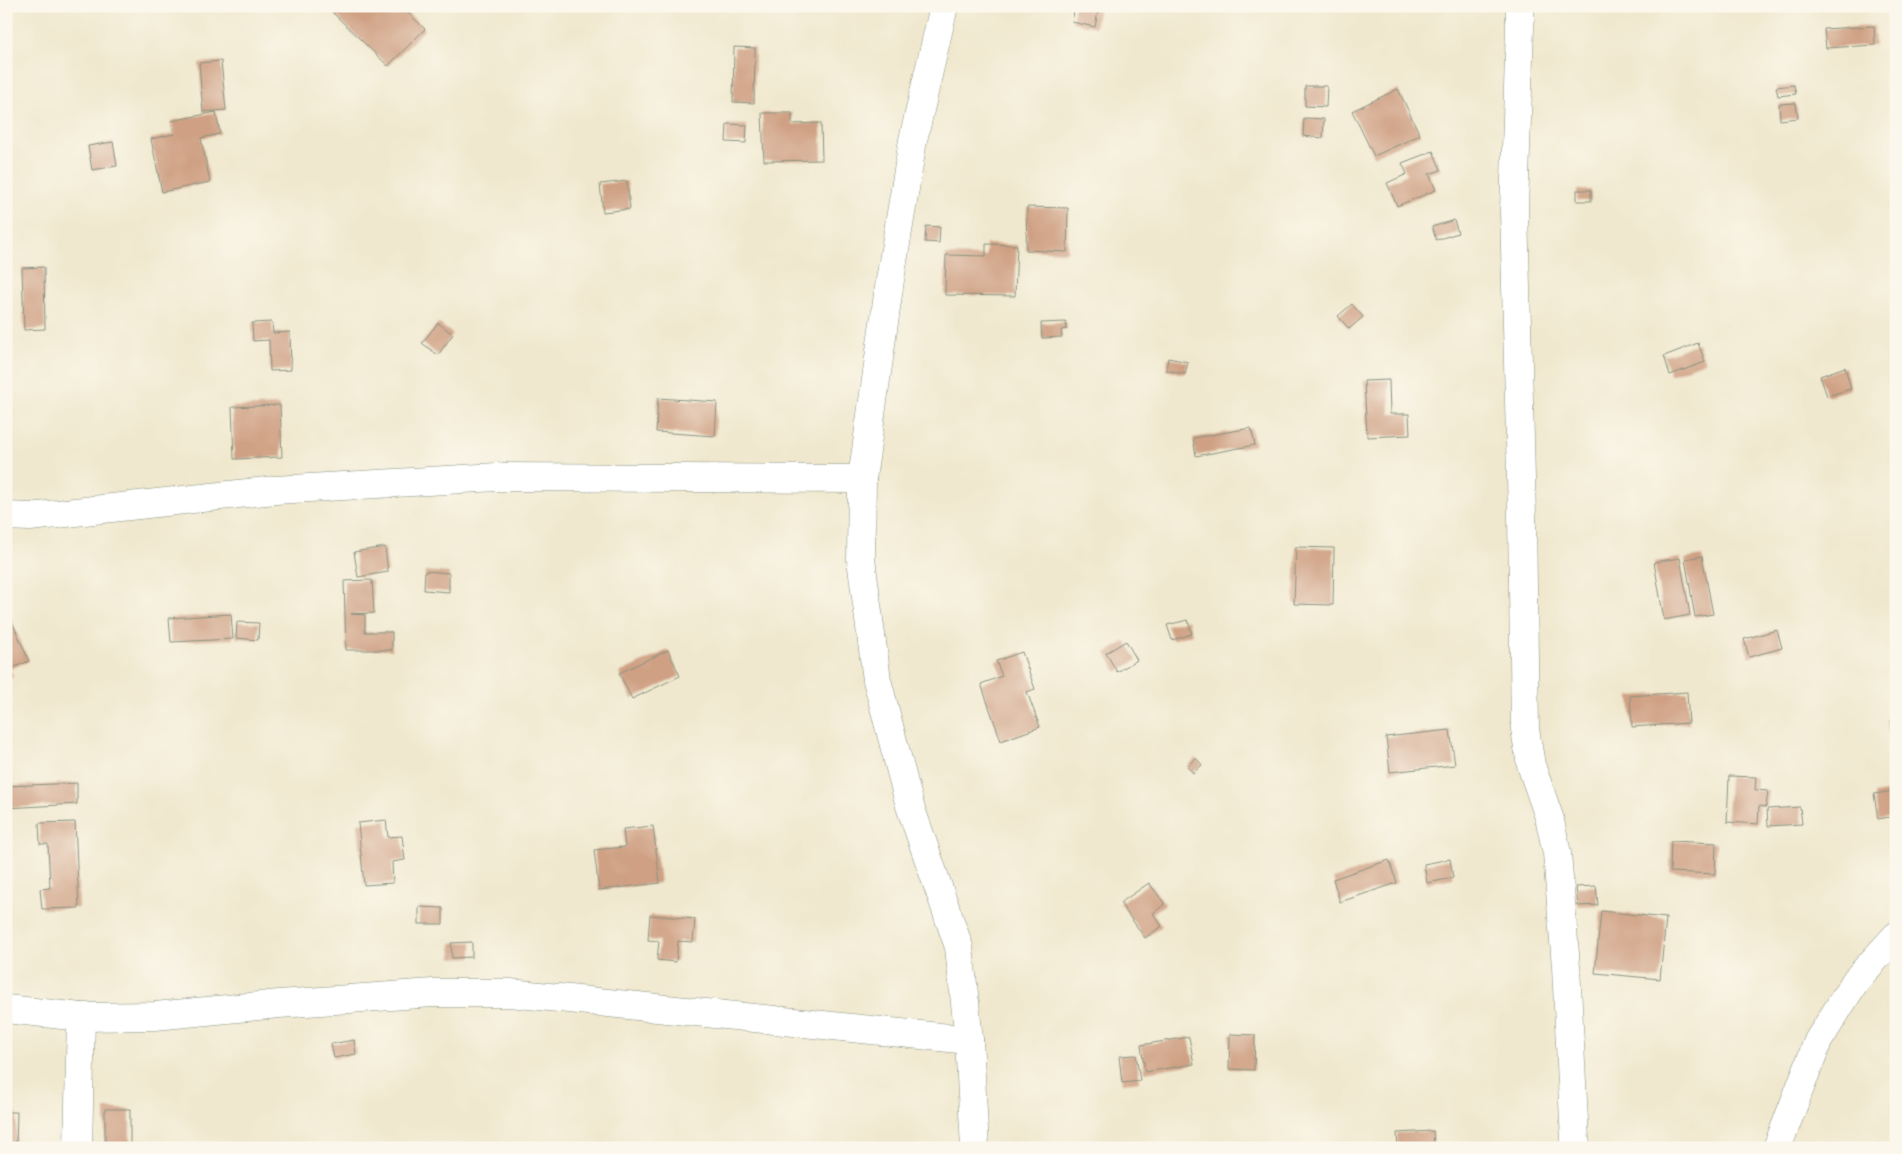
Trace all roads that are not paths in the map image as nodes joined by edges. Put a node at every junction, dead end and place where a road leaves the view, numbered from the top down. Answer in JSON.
{"nodes":[{"id":1,"x":944,"y":6,"type":"edge"},
{"id":2,"x":1520,"y":6,"type":"edge"},
{"id":3,"x":862,"y":479,"type":"junction"},
{"id":4,"x":6,"y":516,"type":"edge"},
{"id":5,"x":1896,"y":936,"type":"edge"},
{"id":6,"x":6,"y":1009,"type":"edge"},
{"id":7,"x":81,"y":1017,"type":"junction"},
{"id":8,"x":969,"y":1040,"type":"junction"},
{"id":9,"x":78,"y":1148,"type":"edge"},
{"id":10,"x":975,"y":1148,"type":"edge"},
{"id":11,"x":1577,"y":1148,"type":"edge"},
{"id":12,"x":1777,"y":1148,"type":"edge"}],
"edges":[{"from":1,"to":3,"type":"street"},
{"from":2,"to":11,"type":"street"},
{"from":3,"to":4,"type":"street"},
{"from":3,"to":8,"type":"street"},
{"from":5,"to":12,"type":"street"},
{"from":6,"to":7,"type":"street"},
{"from":7,"to":8,"type":"street"},
{"from":7,"to":9,"type":"street"},
{"from":8,"to":10,"type":"street"}]}
